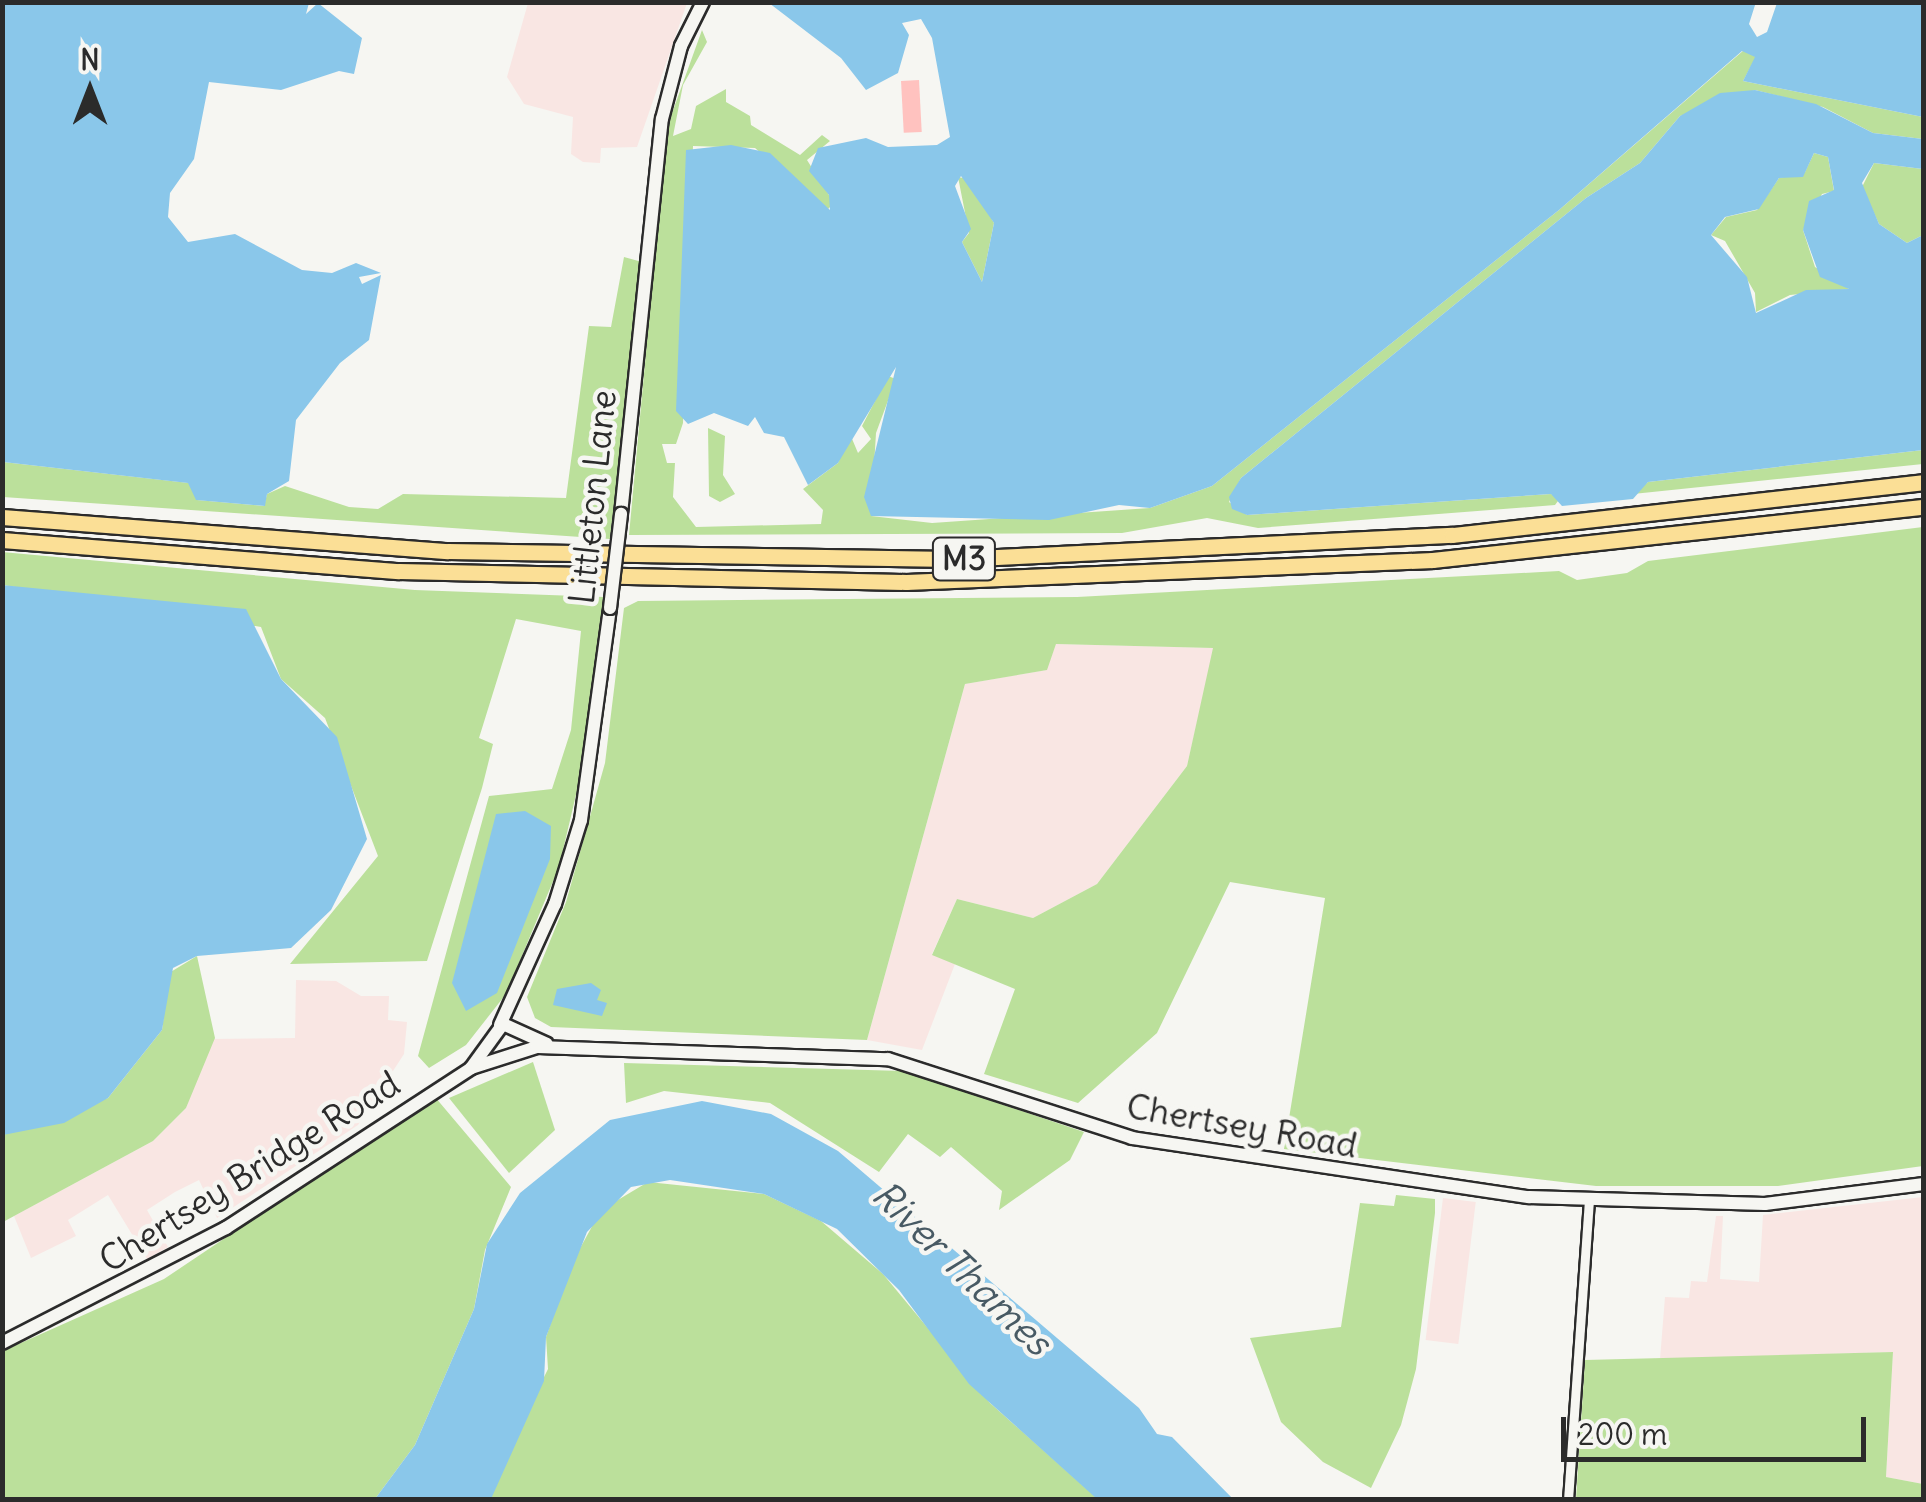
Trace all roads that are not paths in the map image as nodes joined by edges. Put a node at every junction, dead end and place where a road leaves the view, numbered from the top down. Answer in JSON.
{"nodes":[{"id":1,"x":703,"y":2,"type":"edge"},
{"id":2,"x":1924,"y":482,"type":"edge"},
{"id":3,"x":1924,"y":507,"type":"edge"},
{"id":4,"x":2,"y":517,"type":"edge"},
{"id":5,"x":2,"y":540,"type":"edge"},
{"id":6,"x":517,"y":994,"type":"junction"},
{"id":7,"x":496,"y":1034,"type":"junction"},
{"id":8,"x":523,"y":1036,"type":"junction"},
{"id":9,"x":508,"y":1055,"type":"junction"},
{"id":10,"x":471,"y":1068,"type":"junction"},
{"id":11,"x":1924,"y":1184,"type":"edge"},
{"id":12,"x":1590,"y":1202,"type":"junction"},
{"id":13,"x":2,"y":1343,"type":"edge"},
{"id":14,"x":1568,"y":1500,"type":"edge"}],
"edges":[{"from":1,"to":6,"type":"main road","name":"Littleton Lane","bridge":true},
{"from":2,"to":4,"type":"highway","number":"M3"},
{"from":3,"to":5,"type":"highway","number":"M3"},
{"from":6,"to":7,"type":"main road","name":"Littleton Lane"},
{"from":6,"to":8,"type":"main road"},
{"from":7,"to":8,"type":"main road"},
{"from":7,"to":9,"type":"main road"},
{"from":7,"to":10,"type":"main road","name":"Chertsey Bridge Road"},
{"from":8,"to":9,"type":"main road","name":"Chertsey Bridge Road"},
{"from":8,"to":12,"type":"main road","name":"Chertsey Road"},
{"from":9,"to":10,"type":"main road","name":"Chertsey Bridge Road"},
{"from":10,"to":13,"type":"main road","name":"Chertsey Bridge Road"},
{"from":11,"to":12,"type":"main road","name":"Chertsey Road"},
{"from":12,"to":14,"type":"street"}]}
